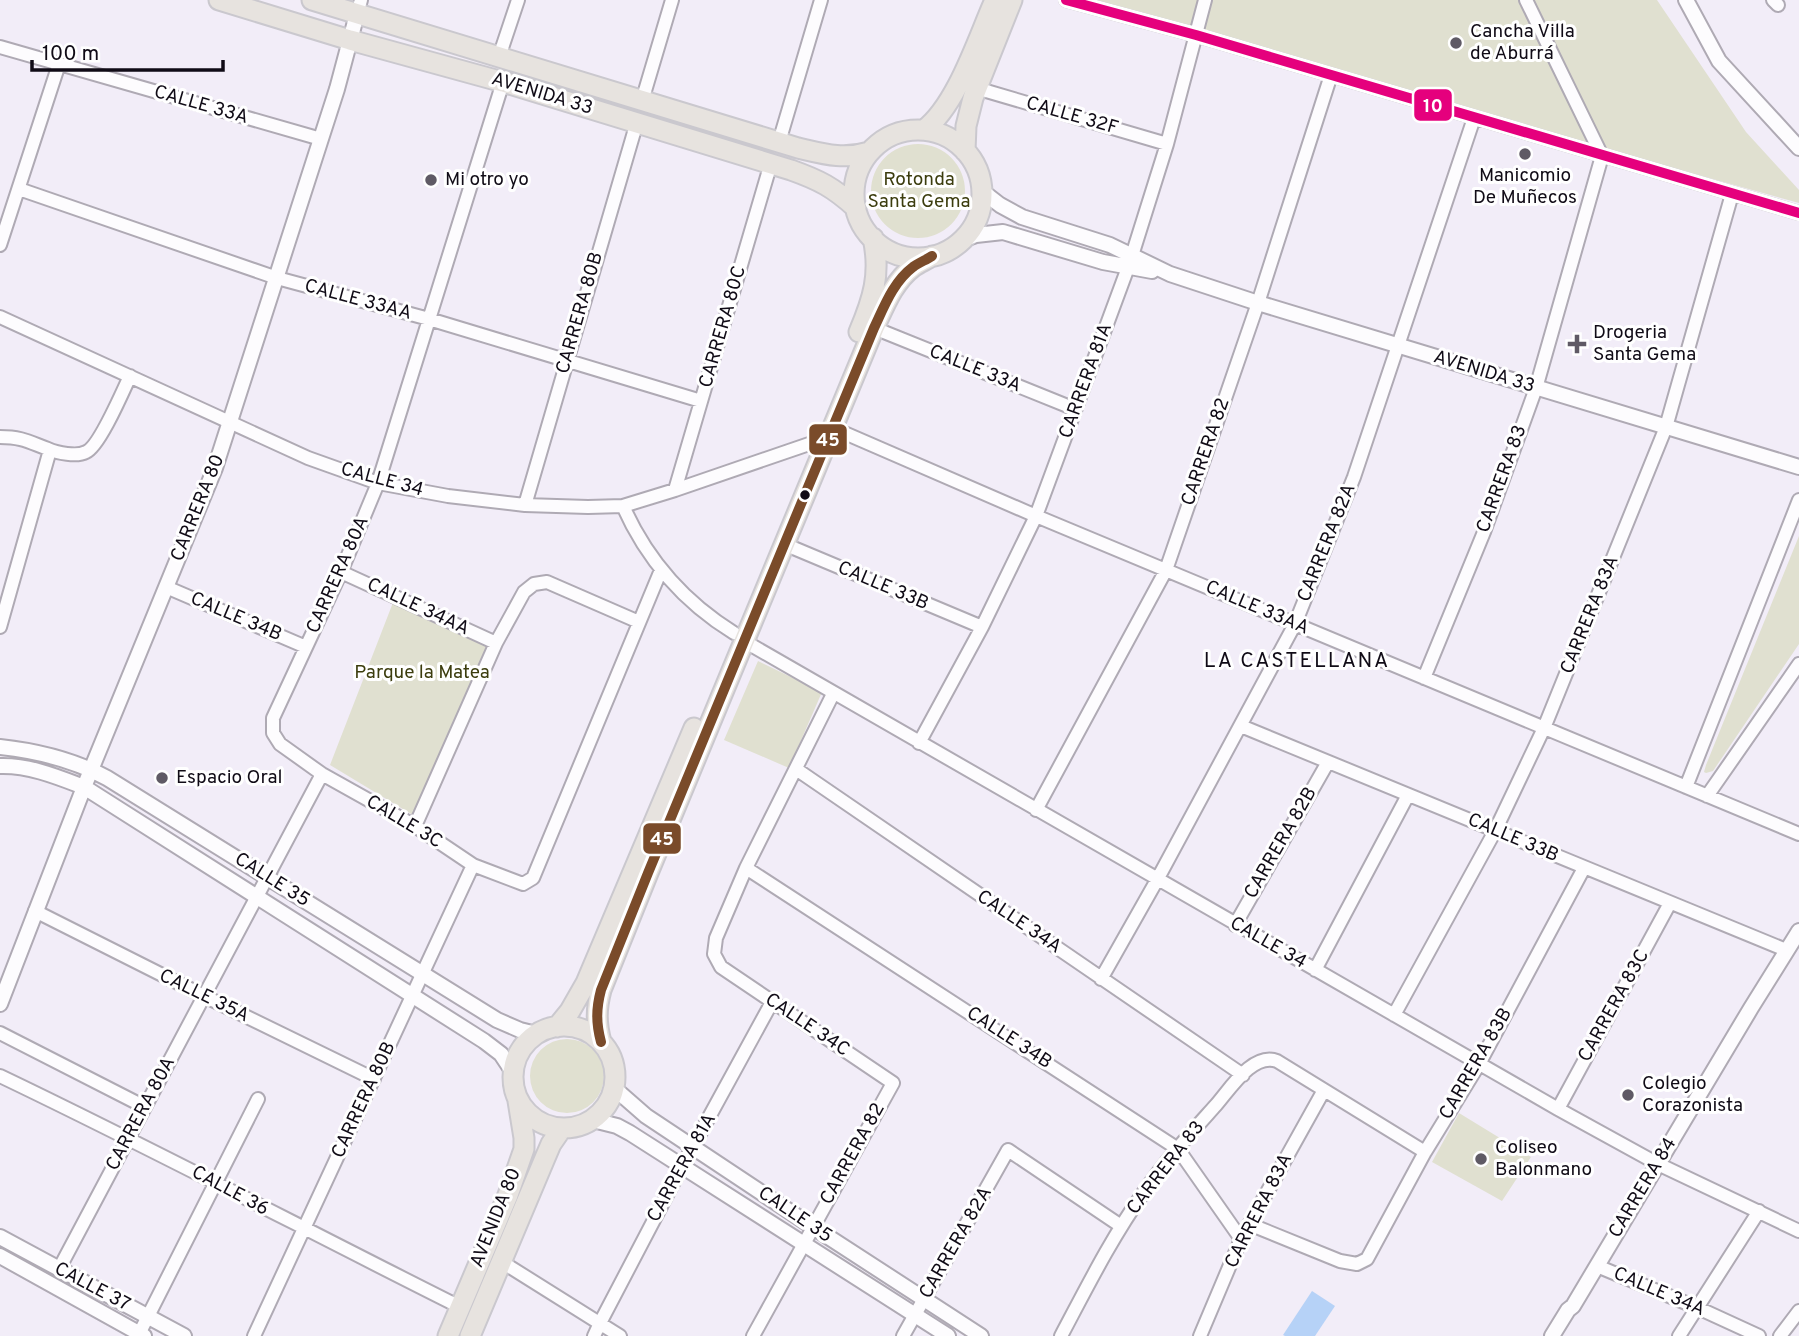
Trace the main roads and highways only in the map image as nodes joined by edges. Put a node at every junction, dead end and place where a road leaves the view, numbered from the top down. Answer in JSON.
{"nodes":[{"id":1,"x":219,"y":0,"type":"edge"},
{"id":2,"x":312,"y":0,"type":"edge"},
{"id":3,"x":995,"y":0,"type":"edge"},
{"id":4,"x":1012,"y":0,"type":"edge"},
{"id":5,"x":359,"y":7,"type":"edge"},
{"id":6,"x":924,"y":130,"type":"junction"},
{"id":7,"x":965,"y":151,"type":"junction"},
{"id":8,"x":869,"y":152,"type":"junction"},
{"id":9,"x":856,"y":208,"type":"junction"},
{"id":10,"x":873,"y":238,"type":"junction"},
{"id":11,"x":932,"y":256,"type":"junction"},
{"id":12,"x":739,"y":638,"type":"junction"},
{"id":13,"x":556,"y":1027,"type":"junction"},
{"id":14,"x":601,"y":1042,"type":"junction"},
{"id":15,"x":517,"y":1096,"type":"junction"},
{"id":16,"x":562,"y":1128,"type":"junction"},
{"id":17,"x":448,"y":1336,"type":"edge"},
{"id":18,"x":470,"y":1336,"type":"edge"}],
"edges":[{"from":1,"to":9,"type":"main road","name":"AVENIDA 33"},
{"from":2,"to":5,"type":"main road","name":"AVENIDA 33"},
{"from":3,"to":6,"type":"main road"},
{"from":4,"to":7,"type":"main road"},
{"from":5,"to":8,"type":"main road","name":"AVENIDA 33"},
{"from":6,"to":7,"type":"main road"},
{"from":6,"to":8,"type":"main road"},
{"from":7,"to":11,"type":"main road"},
{"from":8,"to":9,"type":"main road"},
{"from":9,"to":10,"type":"main road"},
{"from":10,"to":11,"type":"main road"},
{"from":10,"to":12,"type":"main road"},
{"from":11,"to":12,"type":"main road"},
{"from":12,"to":13,"type":"main road"},
{"from":12,"to":14,"type":"main road"},
{"from":13,"to":14,"type":"main road"},
{"from":13,"to":15,"type":"main road"},
{"from":14,"to":16,"type":"main road"},
{"from":15,"to":16,"type":"main road"},
{"from":15,"to":17,"type":"main road","name":"AVENIDA 80"},
{"from":16,"to":18,"type":"main road","name":"AVENIDA 80"}]}
